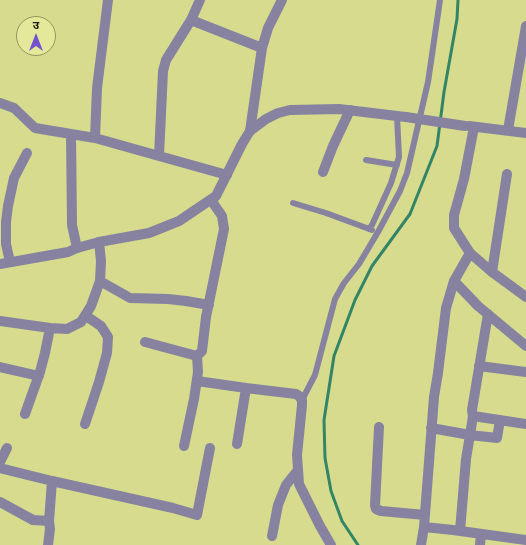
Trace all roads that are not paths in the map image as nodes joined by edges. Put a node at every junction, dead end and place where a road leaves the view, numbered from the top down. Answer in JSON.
{"nodes":[{"id":1,"x":108,"y":0,"type":"edge"},
{"id":2,"x":282,"y":0,"type":"edge"},
{"id":3,"x":440,"y":0,"type":"edge"},
{"id":4,"x":196,"y":1,"type":"edge"},
{"id":5,"x":191,"y":20,"type":"junction"},
{"id":6,"x":526,"y":26,"type":"edge"},
{"id":7,"x":262,"y":48,"type":"junction"},
{"id":8,"x":0,"y":103,"type":"edge"},
{"id":9,"x":350,"y":110,"type":"junction"},
{"id":10,"x":402,"y":117,"type":"junction"},
{"id":11,"x":470,"y":126,"type":"junction"},
{"id":12,"x":508,"y":130,"type":"junction"},
{"id":13,"x":250,"y":131,"type":"junction"},
{"id":14,"x":526,"y":133,"type":"edge"},
{"id":15,"x":71,"y":134,"type":"junction"},
{"id":16,"x":95,"y":138,"type":"junction"},
{"id":17,"x":27,"y":153,"type":"dead end"},
{"id":18,"x":159,"y":156,"type":"junction"},
{"id":19,"x":366,"y":160,"type":"dead end"},
{"id":20,"x":397,"y":165,"type":"junction"},
{"id":21,"x":323,"y":172,"type":"dead end"},
{"id":22,"x":507,"y":174,"type":"dead end"},
{"id":23,"x":227,"y":175,"type":"junction"},
{"id":24,"x":211,"y":200,"type":"junction"},
{"id":25,"x":293,"y":203,"type":"dead end"},
{"id":26,"x":369,"y":229,"type":"junction"},
{"id":27,"x":378,"y":232,"type":"junction"},
{"id":28,"x":99,"y":242,"type":"junction"},
{"id":29,"x":77,"y":248,"type":"junction"},
{"id":30,"x":470,"y":253,"type":"junction"},
{"id":31,"x":5,"y":263,"type":"edge"},
{"id":32,"x":492,"y":272,"type":"junction"},
{"id":33,"x":100,"y":281,"type":"junction"},
{"id":34,"x":454,"y":281,"type":"junction"},
{"id":35,"x":526,"y":297,"type":"edge"},
{"id":36,"x":208,"y":305,"type":"junction"},
{"id":37,"x":488,"y":314,"type":"junction"},
{"id":38,"x":86,"y":316,"type":"junction"},
{"id":39,"x":0,"y":321,"type":"edge"},
{"id":40,"x":50,"y":328,"type":"junction"},
{"id":41,"x":145,"y":342,"type":"dead end"},
{"id":42,"x":526,"y":346,"type":"edge"},
{"id":43,"x":197,"y":356,"type":"junction"},
{"id":44,"x":480,"y":366,"type":"junction"},
{"id":45,"x":0,"y":367,"type":"edge"},
{"id":46,"x":526,"y":372,"type":"edge"},
{"id":47,"x":39,"y":376,"type":"junction"},
{"id":48,"x":197,"y":381,"type":"junction"},
{"id":49,"x":246,"y":388,"type":"junction"},
{"id":50,"x":302,"y":400,"type":"junction"},
{"id":51,"x":25,"y":414,"type":"dead end"},
{"id":52,"x":473,"y":416,"type":"junction"},
{"id":53,"x":500,"y":420,"type":"junction"},
{"id":54,"x":85,"y":424,"type":"dead end"},
{"id":55,"x":526,"y":424,"type":"edge"},
{"id":56,"x":379,"y":427,"type":"dead end"},
{"id":57,"x":431,"y":428,"type":"junction"},
{"id":58,"x":470,"y":435,"type":"junction"},
{"id":59,"x":237,"y":444,"type":"dead end"},
{"id":60,"x":184,"y":446,"type":"dead end"},
{"id":61,"x":7,"y":448,"type":"dead end"},
{"id":62,"x":210,"y":448,"type":"dead end"},
{"id":63,"x":0,"y":462,"type":"edge"},
{"id":64,"x":0,"y":468,"type":"edge"},
{"id":65,"x":298,"y":470,"type":"junction"},
{"id":66,"x":52,"y":481,"type":"junction"},
{"id":67,"x":0,"y":502,"type":"edge"},
{"id":68,"x":425,"y":515,"type":"junction"},
{"id":69,"x":49,"y":521,"type":"junction"},
{"id":70,"x":424,"y":527,"type":"junction"},
{"id":71,"x":460,"y":531,"type":"junction"},
{"id":72,"x":481,"y":534,"type":"junction"},
{"id":73,"x":272,"y":536,"type":"dead end"},
{"id":74,"x":526,"y":540,"type":"edge"},
{"id":75,"x":48,"y":545,"type":"edge"},
{"id":76,"x":331,"y":545,"type":"edge"},
{"id":77,"x":421,"y":545,"type":"edge"},
{"id":78,"x":480,"y":545,"type":"edge"}],
"edges":[{"from":1,"to":16,"type":"street"},
{"from":2,"to":7,"type":"street"},
{"from":3,"to":27,"type":"lane"},
{"from":4,"to":5,"type":"street"},
{"from":5,"to":7,"type":"street"},
{"from":5,"to":18,"type":"street"},
{"from":6,"to":12,"type":"street"},
{"from":7,"to":13,"type":"street"},
{"from":8,"to":15,"type":"street"},
{"from":9,"to":10,"type":"street"},
{"from":9,"to":13,"type":"street"},
{"from":9,"to":21,"type":"street"},
{"from":10,"to":11,"type":"street","bridge":true},
{"from":10,"to":20,"type":"lane"},
{"from":11,"to":12,"type":"street"},
{"from":11,"to":30,"type":"street"},
{"from":12,"to":14,"type":"street"},
{"from":13,"to":23,"type":"street"},
{"from":15,"to":16,"type":"street"},
{"from":15,"to":29,"type":"street"},
{"from":16,"to":18,"type":"street"},
{"from":17,"to":31,"type":"street"},
{"from":18,"to":23,"type":"street"},
{"from":19,"to":20,"type":"lane"},
{"from":20,"to":26,"type":"lane"},
{"from":22,"to":32,"type":"street"},
{"from":23,"to":24,"type":"street"},
{"from":24,"to":28,"type":"street"},
{"from":24,"to":36,"type":"street"},
{"from":25,"to":26,"type":"lane"},
{"from":26,"to":27,"type":"lane"},
{"from":27,"to":50,"type":"lane"},
{"from":28,"to":29,"type":"street"},
{"from":28,"to":33,"type":"street"},
{"from":29,"to":31,"type":"street"},
{"from":30,"to":32,"type":"street"},
{"from":30,"to":34,"type":"street"},
{"from":32,"to":35,"type":"street"},
{"from":33,"to":36,"type":"street"},
{"from":33,"to":38,"type":"street"},
{"from":34,"to":37,"type":"street"},
{"from":34,"to":57,"type":"street"},
{"from":36,"to":43,"type":"street"},
{"from":37,"to":42,"type":"street"},
{"from":37,"to":44,"type":"street"},
{"from":38,"to":40,"type":"street"},
{"from":38,"to":54,"type":"street"},
{"from":39,"to":40,"type":"street"},
{"from":40,"to":47,"type":"street"},
{"from":41,"to":43,"type":"street"},
{"from":43,"to":48,"type":"street"},
{"from":44,"to":46,"type":"street"},
{"from":44,"to":52,"type":"street"},
{"from":45,"to":47,"type":"street"},
{"from":47,"to":51,"type":"street"},
{"from":48,"to":49,"type":"street"},
{"from":48,"to":60,"type":"street"},
{"from":49,"to":50,"type":"street"},
{"from":49,"to":59,"type":"street"},
{"from":50,"to":65,"type":"street"},
{"from":52,"to":53,"type":"street"},
{"from":52,"to":58,"type":"street"},
{"from":53,"to":55,"type":"street"},
{"from":53,"to":58,"type":"street"},
{"from":56,"to":68,"type":"street"},
{"from":57,"to":58,"type":"street"},
{"from":57,"to":68,"type":"street"},
{"from":58,"to":71,"type":"street"},
{"from":61,"to":63,"type":"street"},
{"from":62,"to":66,"type":"street"},
{"from":64,"to":66,"type":"street"},
{"from":65,"to":73,"type":"street"},
{"from":65,"to":76,"type":"street"},
{"from":66,"to":69,"type":"street"},
{"from":67,"to":69,"type":"street"},
{"from":68,"to":70,"type":"street"},
{"from":69,"to":75,"type":"street"},
{"from":70,"to":71,"type":"street"},
{"from":70,"to":77,"type":"street"},
{"from":71,"to":72,"type":"street"},
{"from":72,"to":74,"type":"street"},
{"from":72,"to":78,"type":"street"}]}
